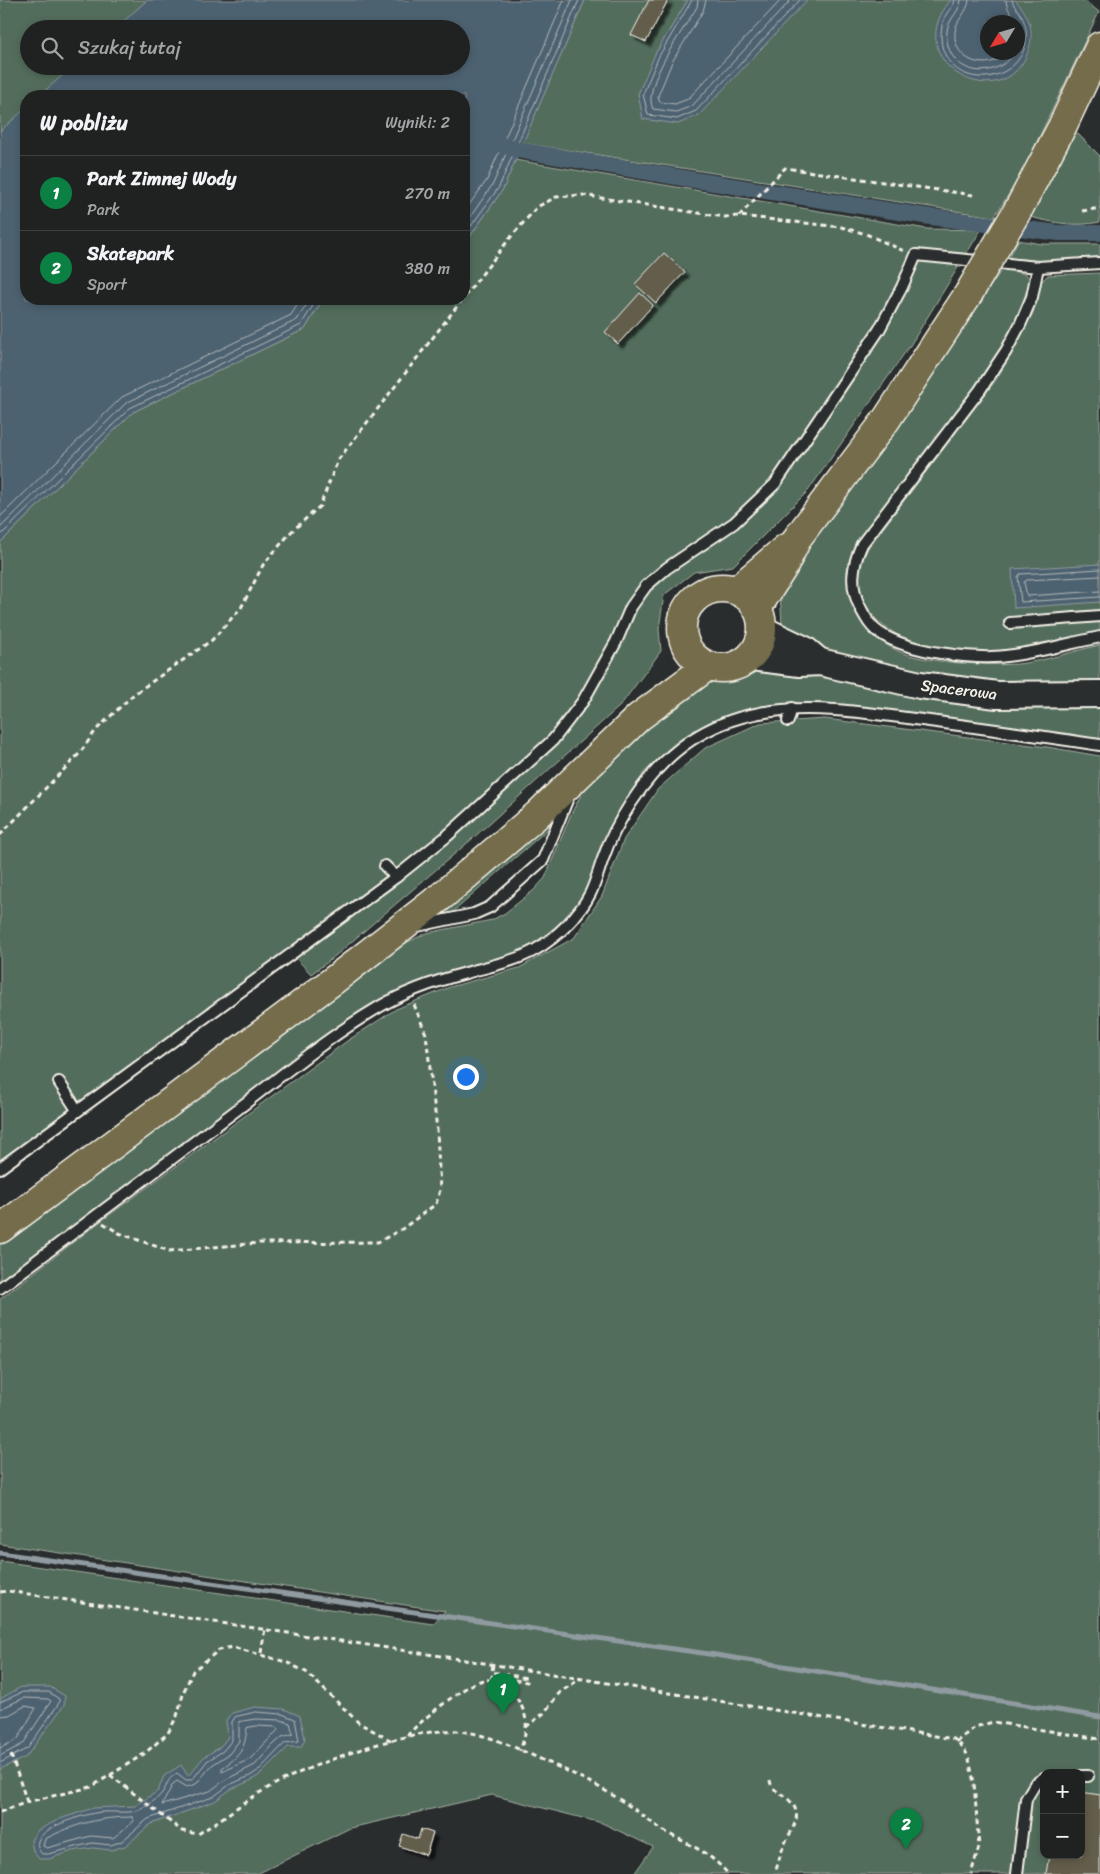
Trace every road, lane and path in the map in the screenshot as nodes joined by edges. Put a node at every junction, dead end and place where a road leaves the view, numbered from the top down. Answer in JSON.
{"nodes":[{"id":1,"x":1098,"y":51,"type":"edge"},
{"id":2,"x":973,"y":195,"type":"dead end"},
{"id":3,"x":1100,"y":208,"type":"edge"},
{"id":4,"x":1082,"y":210,"type":"dead end"},
{"id":5,"x":739,"y":216,"type":"junction"},
{"id":6,"x":916,"y":255,"type":"junction"},
{"id":7,"x":1100,"y":263,"type":"edge"},
{"id":8,"x":1038,"y":268,"type":"junction"},
{"id":9,"x":470,"y":290,"type":"edge"},
{"id":10,"x":458,"y":305,"type":"edge"},
{"id":11,"x":752,"y":609,"type":"junction"},
{"id":12,"x":1100,"y":616,"type":"edge"},
{"id":13,"x":1010,"y":623,"type":"dead end"},
{"id":14,"x":1100,"y":637,"type":"edge"},
{"id":15,"x":686,"y":647,"type":"junction"},
{"id":16,"x":751,"y":656,"type":"junction"},
{"id":17,"x":820,"y":662,"type":"junction"},
{"id":18,"x":708,"y":666,"type":"junction"},
{"id":19,"x":1100,"y":694,"type":"edge"},
{"id":20,"x":792,"y":708,"type":"junction"},
{"id":21,"x":639,"y":717,"type":"junction"},
{"id":22,"x":788,"y":721,"type":"dead end"},
{"id":23,"x":1100,"y":745,"type":"edge"},
{"id":24,"x":594,"y":761,"type":"junction"},
{"id":25,"x":0,"y":835,"type":"edge"},
{"id":26,"x":385,"y":866,"type":"dead end"},
{"id":27,"x":396,"y":877,"type":"junction"},
{"id":28,"x":378,"y":946,"type":"junction"},
{"id":29,"x":409,"y":992,"type":"junction"},
{"id":30,"x":59,"y":1082,"type":"dead end"},
{"id":31,"x":77,"y":1110,"type":"junction"},
{"id":32,"x":0,"y":1168,"type":"edge"},
{"id":33,"x":97,"y":1215,"type":"junction"},
{"id":34,"x":0,"y":1229,"type":"edge"},
{"id":35,"x":0,"y":1288,"type":"edge"},
{"id":36,"x":0,"y":1592,"type":"edge"},
{"id":37,"x":265,"y":1629,"type":"junction"},
{"id":38,"x":261,"y":1654,"type":"junction"},
{"id":39,"x":493,"y":1664,"type":"junction"},
{"id":40,"x":581,"y":1679,"type":"junction"},
{"id":41,"x":491,"y":1680,"type":"junction"},
{"id":42,"x":526,"y":1727,"type":"junction"},
{"id":43,"x":406,"y":1736,"type":"junction"},
{"id":44,"x":1100,"y":1739,"type":"edge"},
{"id":45,"x":392,"y":1741,"type":"junction"},
{"id":46,"x":956,"y":1742,"type":"junction"},
{"id":47,"x":520,"y":1751,"type":"junction"},
{"id":48,"x":11,"y":1755,"type":"dead end"},
{"id":49,"x":110,"y":1776,"type":"junction"},
{"id":50,"x":770,"y":1780,"type":"dead end"},
{"id":51,"x":1040,"y":1780,"type":"edge"},
{"id":52,"x":27,"y":1802,"type":"junction"},
{"id":53,"x":0,"y":1812,"type":"edge"},
{"id":54,"x":728,"y":1874,"type":"edge"},
{"id":55,"x":774,"y":1874,"type":"edge"},
{"id":56,"x":971,"y":1874,"type":"edge"},
{"id":57,"x":1017,"y":1874,"type":"edge"}],
"edges":[{"from":1,"to":11,"type":"main road","bridge":true},
{"from":2,"to":5,"type":"path"},
{"from":3,"to":4,"type":"path"},
{"from":5,"to":6,"type":"path"},
{"from":5,"to":9,"type":"path"},
{"from":6,"to":8,"type":"lane"},
{"from":6,"to":27,"type":"lane"},
{"from":7,"to":8,"type":"lane"},
{"from":8,"to":14,"type":"lane"},
{"from":10,"to":25,"type":"path"},
{"from":11,"to":15,"type":"main road"},
{"from":11,"to":16,"type":"main road"},
{"from":11,"to":17,"type":"street","name":"Spacerowa"},
{"from":12,"to":13,"type":"lane"},
{"from":15,"to":18,"type":"main road"},
{"from":15,"to":21,"type":"main road"},
{"from":16,"to":17,"type":"street","name":"Spacerowa"},
{"from":16,"to":18,"type":"main road"},
{"from":17,"to":19,"type":"street","name":"Spacerowa"},
{"from":18,"to":21,"type":"main road"},
{"from":20,"to":22,"type":"lane"},
{"from":20,"to":23,"type":"lane"},
{"from":20,"to":29,"type":"lane"},
{"from":21,"to":24,"type":"main road"},
{"from":24,"to":28,"type":"main road"},
{"from":24,"to":28,"type":"lane"},
{"from":26,"to":27,"type":"lane"},
{"from":27,"to":31,"type":"lane"},
{"from":28,"to":34,"type":"main road"},
{"from":29,"to":33,"type":"lane"},
{"from":29,"to":33,"type":"path"},
{"from":30,"to":31,"type":"lane"},
{"from":31,"to":32,"type":"lane"},
{"from":33,"to":35,"type":"lane"},
{"from":36,"to":37,"type":"path"},
{"from":37,"to":38,"type":"path"},
{"from":37,"to":39,"type":"path"},
{"from":38,"to":45,"type":"path"},
{"from":38,"to":49,"type":"path"},
{"from":39,"to":40,"type":"path"},
{"from":39,"to":41,"type":"path"},
{"from":40,"to":42,"type":"path"},
{"from":40,"to":46,"type":"path"},
{"from":41,"to":42,"type":"path"},
{"from":41,"to":43,"type":"path"},
{"from":42,"to":47,"type":"path"},
{"from":43,"to":45,"type":"path"},
{"from":43,"to":47,"type":"path"},
{"from":44,"to":46,"type":"path"},
{"from":45,"to":49,"type":"path"},
{"from":46,"to":56,"type":"path"},
{"from":47,"to":54,"type":"path"},
{"from":48,"to":52,"type":"path"},
{"from":49,"to":52,"type":"path"},
{"from":50,"to":55,"type":"path"},
{"from":51,"to":57,"type":"lane"},
{"from":52,"to":53,"type":"path"}]}
